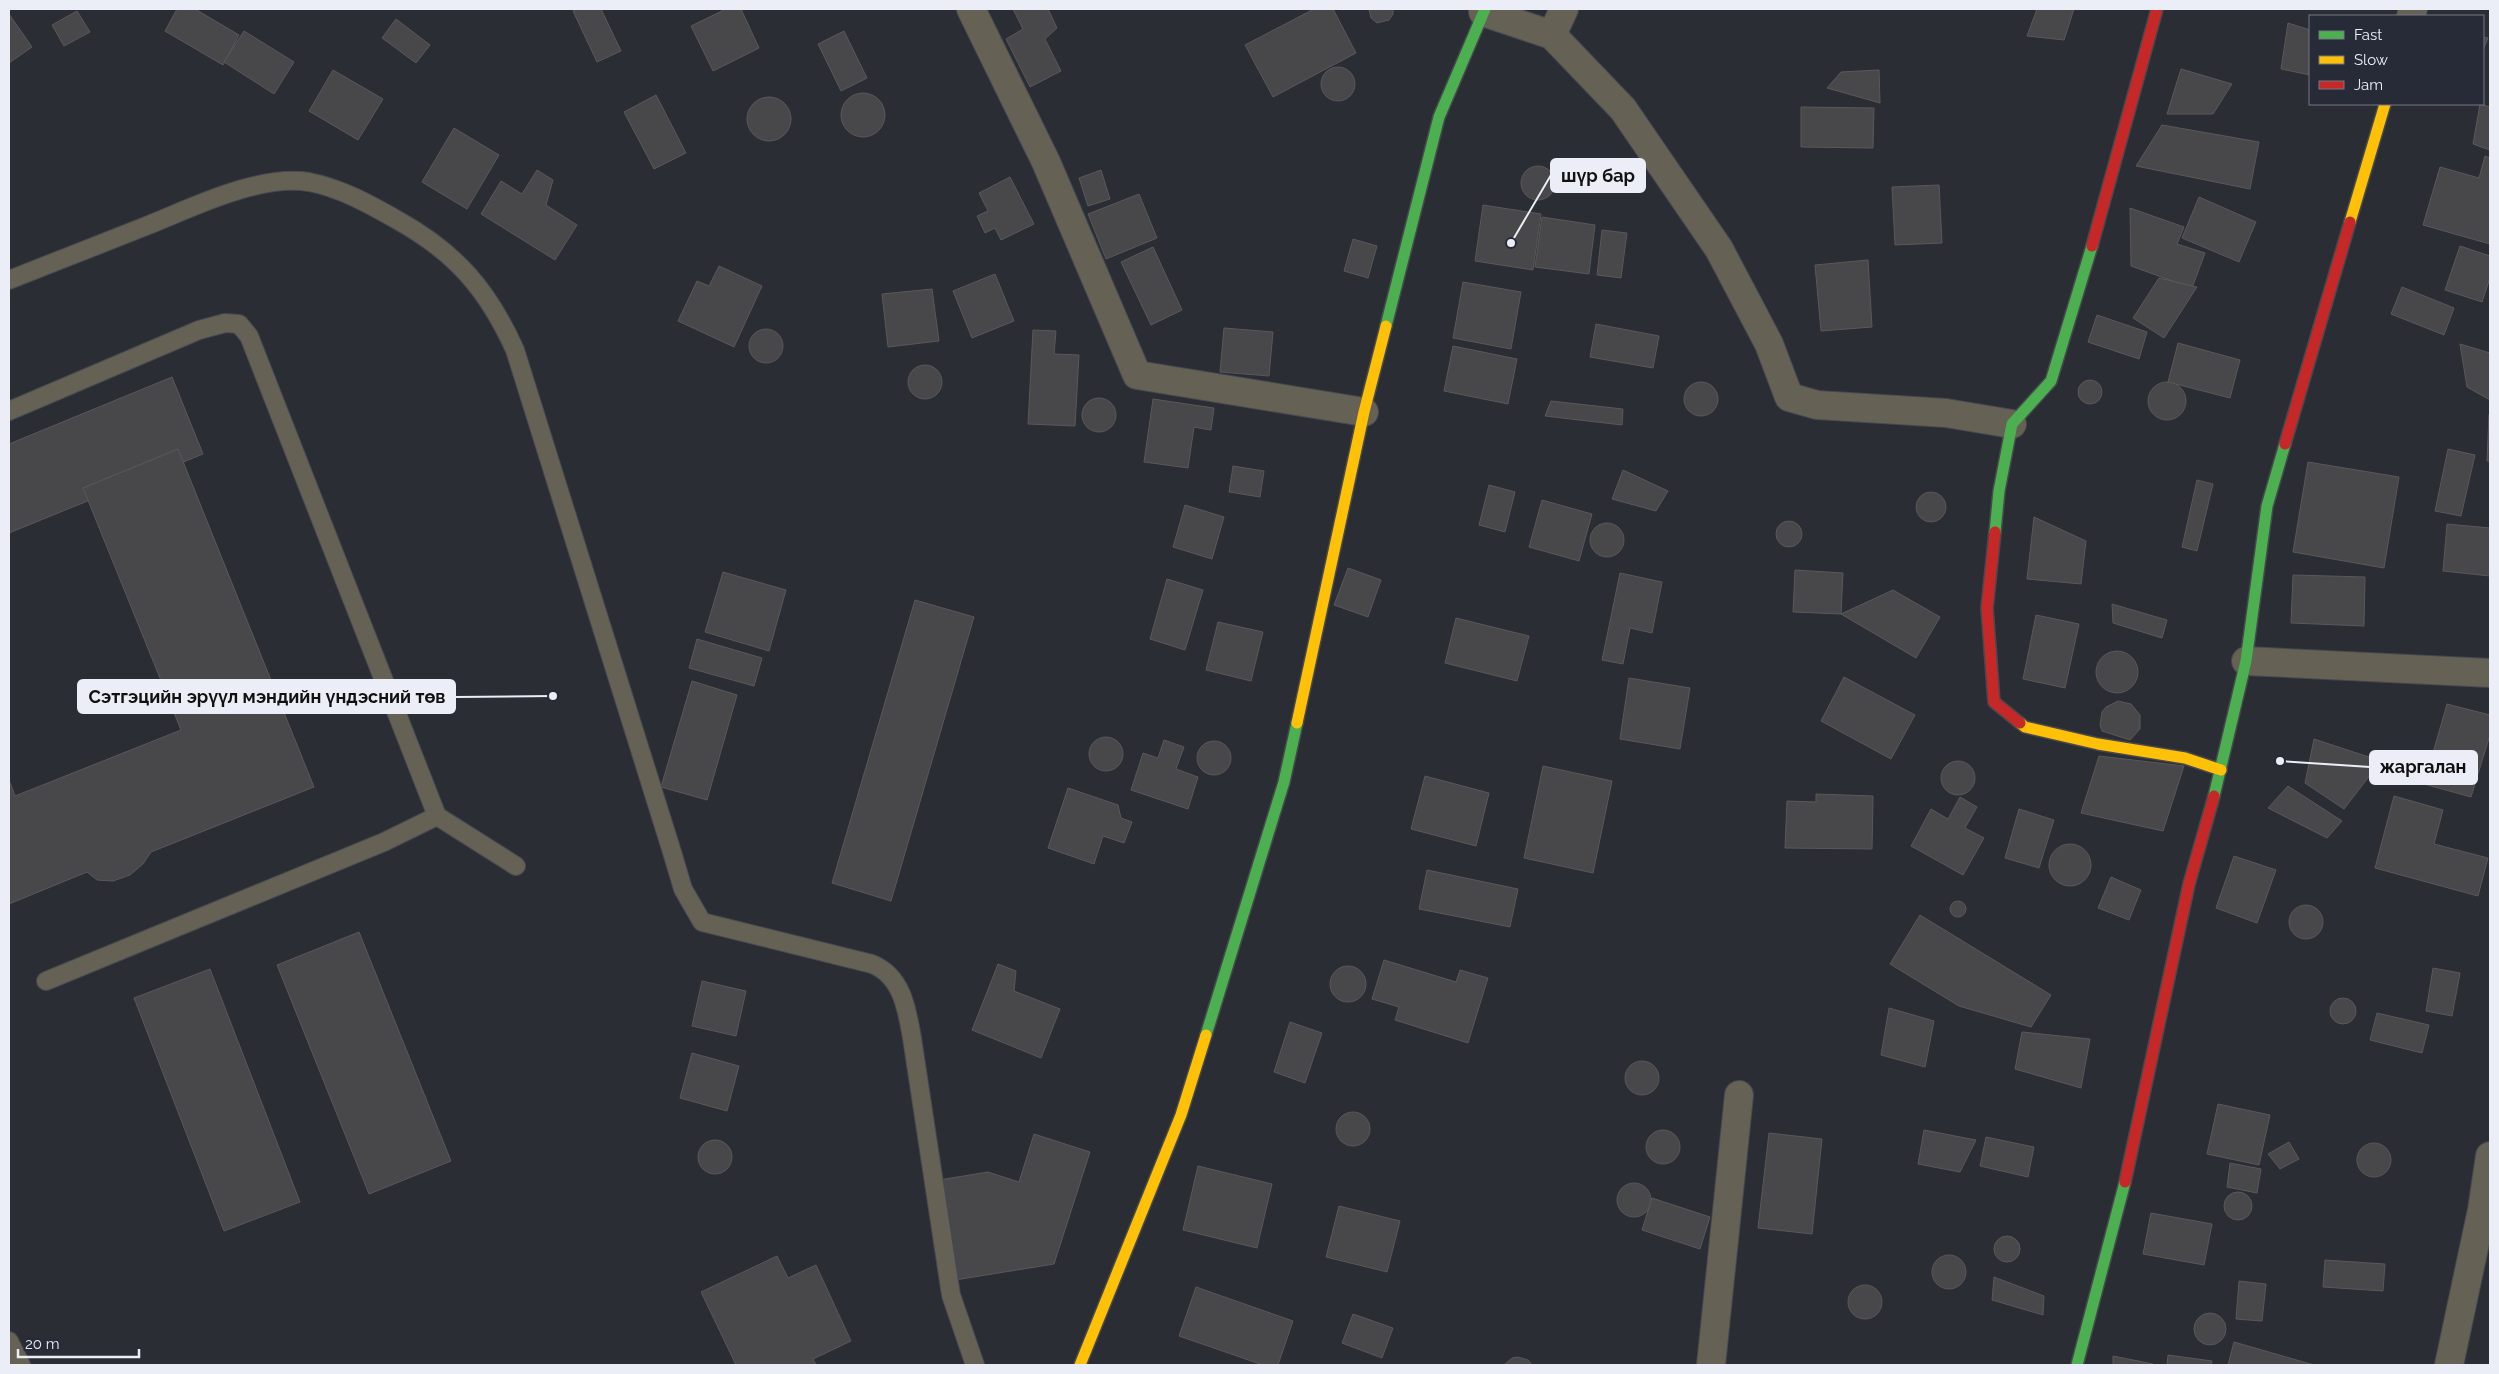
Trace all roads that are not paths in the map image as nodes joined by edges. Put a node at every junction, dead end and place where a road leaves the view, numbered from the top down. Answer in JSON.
{"nodes":[{"id":1,"x":971,"y":9,"type":"edge"},
{"id":2,"x":1564,"y":9,"type":"edge"},
{"id":3,"x":2157,"y":9,"type":"edge"},
{"id":4,"x":1484,"y":10,"type":"edge"},
{"id":5,"x":1552,"y":35,"type":"junction"},
{"id":6,"x":2385,"y":105,"type":"edge"},
{"id":7,"x":9,"y":280,"type":"edge"},
{"id":8,"x":9,"y":411,"type":"edge"},
{"id":9,"x":1364,"y":412,"type":"junction"},
{"id":10,"x":2012,"y":424,"type":"junction"},
{"id":11,"x":2246,"y":661,"type":"junction"},
{"id":12,"x":2490,"y":673,"type":"edge"},
{"id":13,"x":2221,"y":770,"type":"junction"},
{"id":14,"x":437,"y":816,"type":"junction"},
{"id":15,"x":516,"y":866,"type":"dead end"},
{"id":16,"x":46,"y":981,"type":"dead end"},
{"id":17,"x":1739,"y":1095,"type":"dead end"},
{"id":18,"x":2490,"y":1156,"type":"edge"},
{"id":19,"x":9,"y":1341,"type":"edge"},
{"id":20,"x":21,"y":1365,"type":"edge"},
{"id":21,"x":975,"y":1365,"type":"edge"},
{"id":22,"x":1080,"y":1365,"type":"edge"},
{"id":23,"x":1711,"y":1365,"type":"edge"},
{"id":24,"x":2077,"y":1365,"type":"edge"},
{"id":25,"x":2449,"y":1365,"type":"edge"}],
"edges":[{"from":1,"to":9,"type":"street"},
{"from":2,"to":5,"type":"street"},
{"from":3,"to":10,"type":"street"},
{"from":4,"to":5,"type":"street"},
{"from":4,"to":9,"type":"street"},
{"from":5,"to":10,"type":"street"},
{"from":6,"to":11,"type":"street"},
{"from":7,"to":21,"type":"lane"},
{"from":8,"to":14,"type":"lane"},
{"from":9,"to":22,"type":"street"},
{"from":10,"to":13,"type":"street"},
{"from":11,"to":12,"type":"street"},
{"from":11,"to":13,"type":"street"},
{"from":13,"to":24,"type":"street"},
{"from":14,"to":15,"type":"lane"},
{"from":14,"to":16,"type":"lane"},
{"from":17,"to":23,"type":"street"},
{"from":18,"to":25,"type":"street"},
{"from":19,"to":20,"type":"lane"}]}
